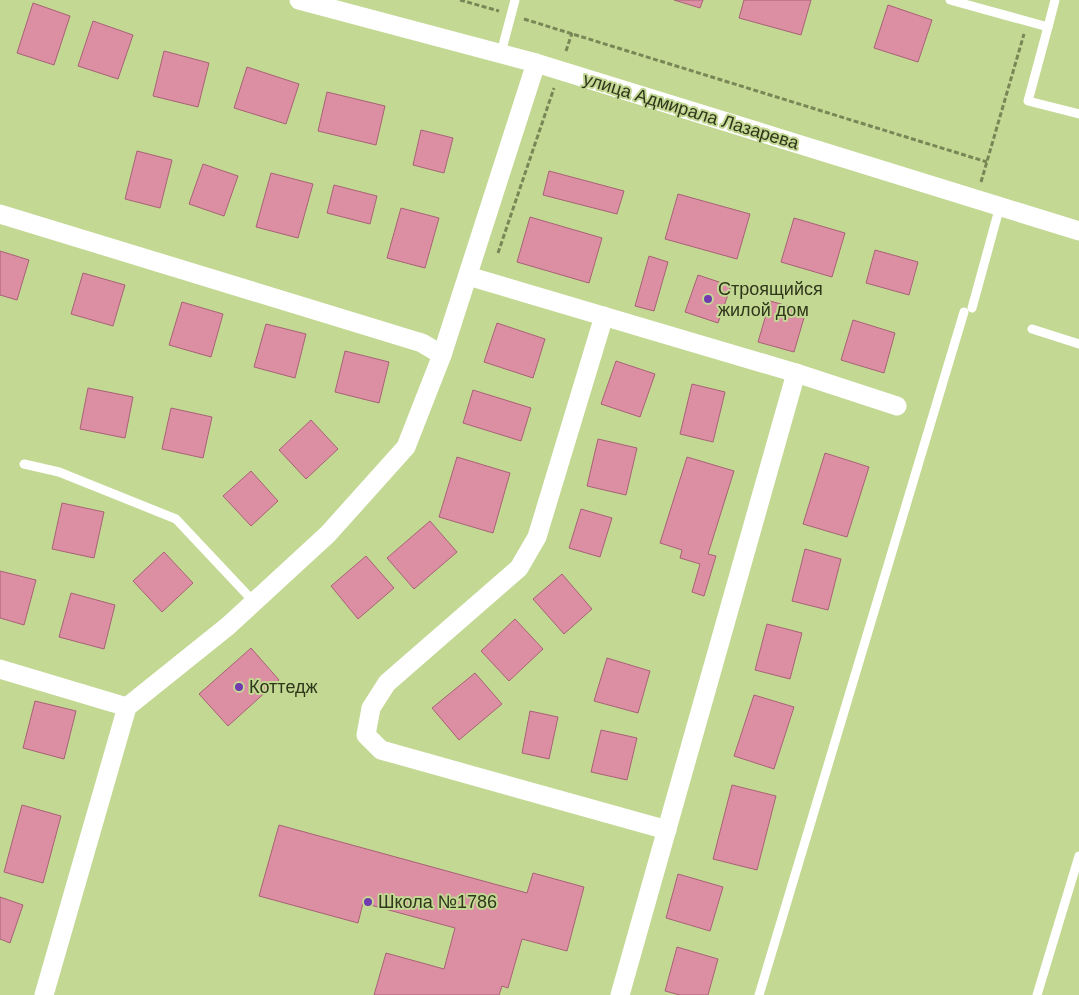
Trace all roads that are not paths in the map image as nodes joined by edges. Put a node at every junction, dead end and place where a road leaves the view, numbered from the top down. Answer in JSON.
{"nodes":[{"id":1,"x":299,"y":0,"type":"edge"},
{"id":2,"x":515,"y":0,"type":"edge"},
{"id":3,"x":950,"y":0,"type":"edge"},
{"id":4,"x":1055,"y":0,"type":"edge"},
{"id":5,"x":1048,"y":27,"type":"junction"},
{"id":6,"x":501,"y":53,"type":"junction"},
{"id":7,"x":536,"y":63,"type":"junction"},
{"id":8,"x":1079,"y":114,"type":"edge"},
{"id":9,"x":1000,"y":206,"type":"junction"},
{"id":10,"x":0,"y":214,"type":"edge"},
{"id":11,"x":1079,"y":231,"type":"edge"},
{"id":12,"x":468,"y":276,"type":"junction"},
{"id":13,"x":604,"y":316,"type":"junction"},
{"id":14,"x":1032,"y":329,"type":"dead end"},
{"id":15,"x":1079,"y":344,"type":"edge"},
{"id":16,"x":442,"y":355,"type":"junction"},
{"id":17,"x":796,"y":373,"type":"junction"},
{"id":18,"x":897,"y":406,"type":"dead end"},
{"id":19,"x":24,"y":464,"type":"dead end"},
{"id":20,"x":254,"y":602,"type":"junction"},
{"id":21,"x":0,"y":669,"type":"edge"},
{"id":22,"x":127,"y":707,"type":"junction"},
{"id":23,"x":667,"y":830,"type":"junction"},
{"id":24,"x":1079,"y":856,"type":"edge"},
{"id":25,"x":44,"y":995,"type":"edge"},
{"id":26,"x":620,"y":995,"type":"edge"},
{"id":27,"x":759,"y":995,"type":"edge"},
{"id":28,"x":1037,"y":995,"type":"edge"}],
"edges":[{"from":1,"to":6,"type":"street","name":"улица Адмирала Лазарева"},
{"from":2,"to":6,"type":"lane"},
{"from":3,"to":5,"type":"lane"},
{"from":4,"to":5,"type":"lane"},
{"from":5,"to":8,"type":"lane"},
{"from":6,"to":7,"type":"street","name":"улица Адмирала Лазарева"},
{"from":7,"to":9,"type":"street","name":"улица Адмирала Лазарева"},
{"from":7,"to":12,"type":"street"},
{"from":9,"to":11,"type":"street","name":"улица Адмирала Лазарева"},
{"from":9,"to":27,"type":"lane"},
{"from":10,"to":16,"type":"street"},
{"from":12,"to":13,"type":"street"},
{"from":12,"to":16,"type":"street"},
{"from":13,"to":17,"type":"street"},
{"from":13,"to":23,"type":"street"},
{"from":14,"to":15,"type":"lane"},
{"from":16,"to":20,"type":"street"},
{"from":17,"to":18,"type":"street"},
{"from":17,"to":23,"type":"street"},
{"from":19,"to":20,"type":"lane"},
{"from":20,"to":22,"type":"street"},
{"from":21,"to":22,"type":"street"},
{"from":22,"to":25,"type":"street"},
{"from":23,"to":26,"type":"street"},
{"from":24,"to":28,"type":"lane"}]}
